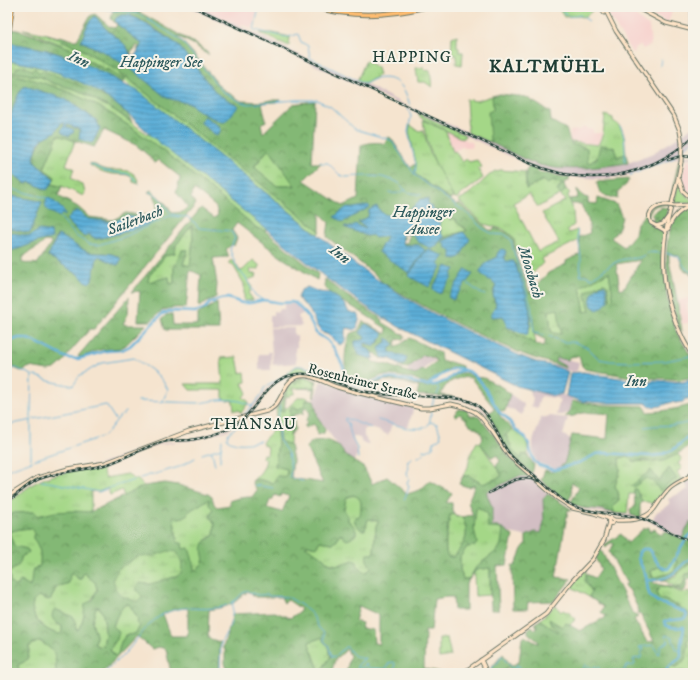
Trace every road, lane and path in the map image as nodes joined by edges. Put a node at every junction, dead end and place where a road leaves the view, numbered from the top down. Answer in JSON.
{"nodes":[{"id":1,"x":11,"y":7,"type":"edge"},
{"id":2,"x":315,"y":7,"type":"edge"},
{"id":3,"x":322,"y":7,"type":"edge"},
{"id":4,"x":417,"y":7,"type":"edge"},
{"id":5,"x":425,"y":7,"type":"edge"},
{"id":6,"x":602,"y":7,"type":"edge"},
{"id":7,"x":636,"y":7,"type":"edge"},
{"id":8,"x":8,"y":25,"type":"edge"},
{"id":9,"x":691,"y":30,"type":"edge"},
{"id":10,"x":7,"y":44,"type":"edge"},
{"id":11,"x":678,"y":177,"type":"junction"},
{"id":12,"x":693,"y":200,"type":"edge"},
{"id":13,"x":693,"y":205,"type":"edge"},
{"id":14,"x":670,"y":214,"type":"junction"},
{"id":15,"x":656,"y":226,"type":"junction"},
{"id":16,"x":666,"y":235,"type":"junction"},
{"id":17,"x":693,"y":357,"type":"edge"},
{"id":18,"x":693,"y":474,"type":"edge"},
{"id":19,"x":7,"y":497,"type":"edge"},
{"id":20,"x":611,"y":521,"type":"junction"},
{"id":21,"x":481,"y":660,"type":"junction"},
{"id":22,"x":464,"y":672,"type":"edge"},
{"id":23,"x":486,"y":672,"type":"edge"}],
"edges":[{"from":1,"to":8,"type":"highway"},
{"from":2,"to":5,"type":"main road"},
{"from":3,"to":4,"type":"main road"},
{"from":6,"to":11,"type":"main road","bridge":true},
{"from":7,"to":9,"type":"main road"},
{"from":8,"to":10,"type":"highway"},
{"from":11,"to":12,"type":"main road"},
{"from":11,"to":14,"type":"main road"},
{"from":13,"to":15,"type":"main road","bridge":true},
{"from":13,"to":16,"type":"main road"},
{"from":14,"to":15,"type":"main road"},
{"from":14,"to":16,"type":"main road"},
{"from":15,"to":16,"type":"main road"},
{"from":16,"to":17,"type":"main road"},
{"from":18,"to":20,"type":"main road"},
{"from":19,"to":20,"type":"main road","name":"Rosenheimer Straße"},
{"from":20,"to":21,"type":"main road"},
{"from":21,"to":22,"type":"main road"},
{"from":21,"to":23,"type":"main road"}]}
